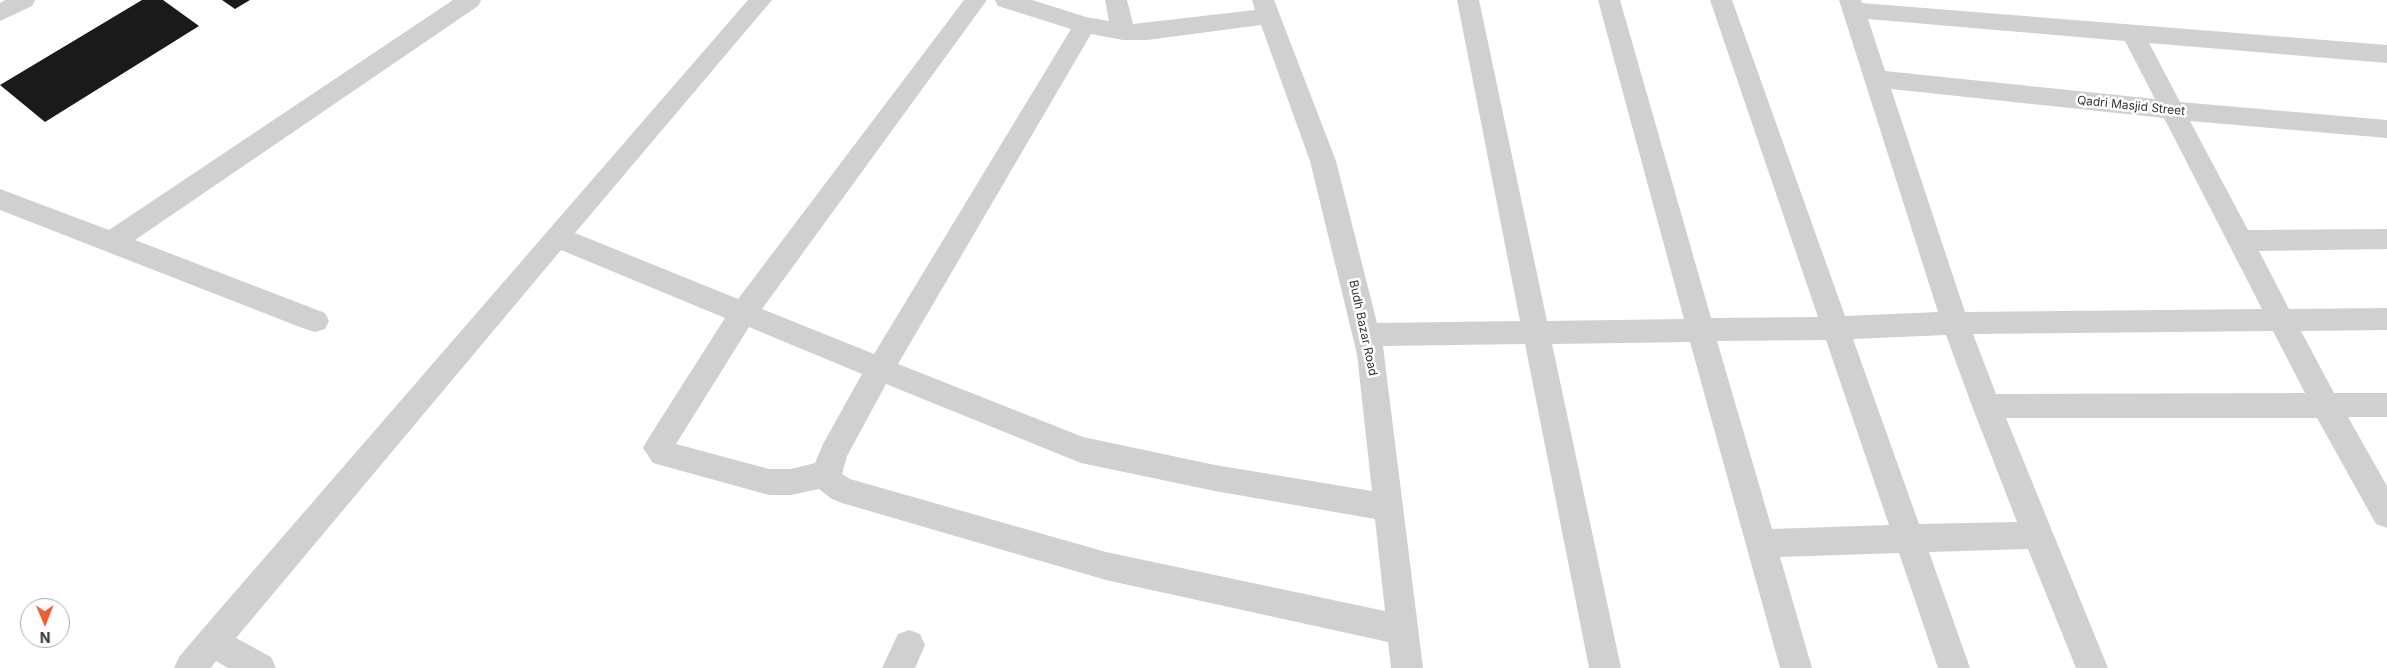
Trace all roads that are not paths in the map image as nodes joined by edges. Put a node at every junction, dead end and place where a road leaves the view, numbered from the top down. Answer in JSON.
{"nodes":[{"id":1,"x":24,"y":0,"type":"edge"},
{"id":2,"x":470,"y":0,"type":"edge"},
{"id":3,"x":761,"y":0,"type":"edge"},
{"id":4,"x":976,"y":0,"type":"edge"},
{"id":5,"x":1006,"y":0,"type":"edge"},
{"id":6,"x":1116,"y":0,"type":"edge"},
{"id":7,"x":1468,"y":0,"type":"edge"},
{"id":8,"x":1609,"y":0,"type":"edge"},
{"id":9,"x":1721,"y":0,"type":"edge"},
{"id":10,"x":1852,"y":5,"type":"edge"},
{"id":11,"x":1266,"y":8,"type":"edge"},
{"id":12,"x":0,"y":13,"type":"edge"},
{"id":13,"x":1085,"y":25,"type":"junction"},
{"id":14,"x":1123,"y":32,"type":"junction"},
{"id":15,"x":2133,"y":34,"type":"junction"},
{"id":16,"x":2387,"y":54,"type":"edge"},
{"id":17,"x":1876,"y":79,"type":"junction"},
{"id":18,"x":2172,"y":110,"type":"junction"},
{"id":19,"x":2387,"y":130,"type":"edge"},
{"id":20,"x":0,"y":199,"type":"edge"},
{"id":21,"x":556,"y":237,"type":"junction"},
{"id":22,"x":2387,"y":239,"type":"edge"},
{"id":23,"x":2241,"y":241,"type":"junction"},
{"id":24,"x":110,"y":244,"type":"junction"},
{"id":25,"x":743,"y":313,"type":"junction"},
{"id":26,"x":2387,"y":319,"type":"edge"},
{"id":27,"x":315,"y":321,"type":"dead end"},
{"id":28,"x":2282,"y":321,"type":"junction"},
{"id":29,"x":1955,"y":323,"type":"junction"},
{"id":30,"x":1837,"y":328,"type":"junction"},
{"id":31,"x":1700,"y":330,"type":"junction"},
{"id":32,"x":1536,"y":332,"type":"junction"},
{"id":33,"x":1367,"y":335,"type":"junction"},
{"id":34,"x":880,"y":369,"type":"junction"},
{"id":35,"x":2387,"y":405,"type":"edge"},
{"id":36,"x":1986,"y":406,"type":"junction"},
{"id":37,"x":2326,"y":406,"type":"junction"},
{"id":38,"x":828,"y":474,"type":"junction"},
{"id":39,"x":1389,"y":508,"type":"junction"},
{"id":40,"x":2387,"y":514,"type":"edge"},
{"id":41,"x":2037,"y":535,"type":"junction"},
{"id":42,"x":1909,"y":539,"type":"junction"},
{"id":43,"x":1762,"y":543,"type":"junction"},
{"id":44,"x":1403,"y":630,"type":"junction"},
{"id":45,"x":212,"y":642,"type":"junction"},
{"id":46,"x":190,"y":668,"type":"edge"},
{"id":47,"x":260,"y":668,"type":"edge"},
{"id":48,"x":1408,"y":668,"type":"edge"},
{"id":49,"x":1605,"y":668,"type":"edge"},
{"id":50,"x":1796,"y":668,"type":"edge"},
{"id":51,"x":1954,"y":668,"type":"edge"},
{"id":52,"x":2092,"y":668,"type":"edge"}],
"edges":[{"from":1,"to":12,"type":"street"},
{"from":2,"to":24,"type":"street"},
{"from":3,"to":21,"type":"street"},
{"from":4,"to":25,"type":"street"},
{"from":5,"to":13,"type":"street"},
{"from":6,"to":14,"type":"street"},
{"from":7,"to":32,"type":"street"},
{"from":8,"to":31,"type":"street"},
{"from":9,"to":30,"type":"street"},
{"from":10,"to":15,"type":"street"},
{"from":10,"to":17,"type":"street"},
{"from":11,"to":14,"type":"street"},
{"from":11,"to":33,"type":"street","name":"Budh Bazar Road"},
{"from":13,"to":14,"type":"street"},
{"from":13,"to":34,"type":"street"},
{"from":15,"to":16,"type":"street"},
{"from":15,"to":18,"type":"street"},
{"from":17,"to":18,"type":"street","name":"Qadri Masjid Street"},
{"from":17,"to":29,"type":"street"},
{"from":18,"to":19,"type":"street","name":"Qadri Masjid Street"},
{"from":18,"to":23,"type":"street"},
{"from":20,"to":24,"type":"street"},
{"from":21,"to":25,"type":"street"},
{"from":21,"to":45,"type":"street"},
{"from":22,"to":23,"type":"street"},
{"from":23,"to":28,"type":"street"},
{"from":24,"to":27,"type":"street"},
{"from":25,"to":34,"type":"street"},
{"from":25,"to":38,"type":"street"},
{"from":26,"to":28,"type":"street"},
{"from":28,"to":29,"type":"street"},
{"from":28,"to":37,"type":"street"},
{"from":29,"to":30,"type":"street"},
{"from":29,"to":36,"type":"street"},
{"from":30,"to":31,"type":"street"},
{"from":30,"to":42,"type":"street"},
{"from":31,"to":32,"type":"street"},
{"from":31,"to":43,"type":"street"},
{"from":32,"to":33,"type":"street"},
{"from":32,"to":49,"type":"street"},
{"from":33,"to":39,"type":"street","name":"Budh Bazar Road"},
{"from":34,"to":38,"type":"street"},
{"from":34,"to":39,"type":"street"},
{"from":35,"to":37,"type":"street"},
{"from":36,"to":37,"type":"street"},
{"from":36,"to":41,"type":"street"},
{"from":37,"to":40,"type":"street"},
{"from":38,"to":44,"type":"street"},
{"from":39,"to":44,"type":"street","name":"Budh Bazar Road"},
{"from":41,"to":42,"type":"street"},
{"from":41,"to":52,"type":"street"},
{"from":42,"to":43,"type":"street"},
{"from":42,"to":51,"type":"street"},
{"from":43,"to":50,"type":"street"},
{"from":44,"to":48,"type":"street","name":"Budh Bazar Road"},
{"from":45,"to":46,"type":"street"},
{"from":45,"to":47,"type":"street"}]}
